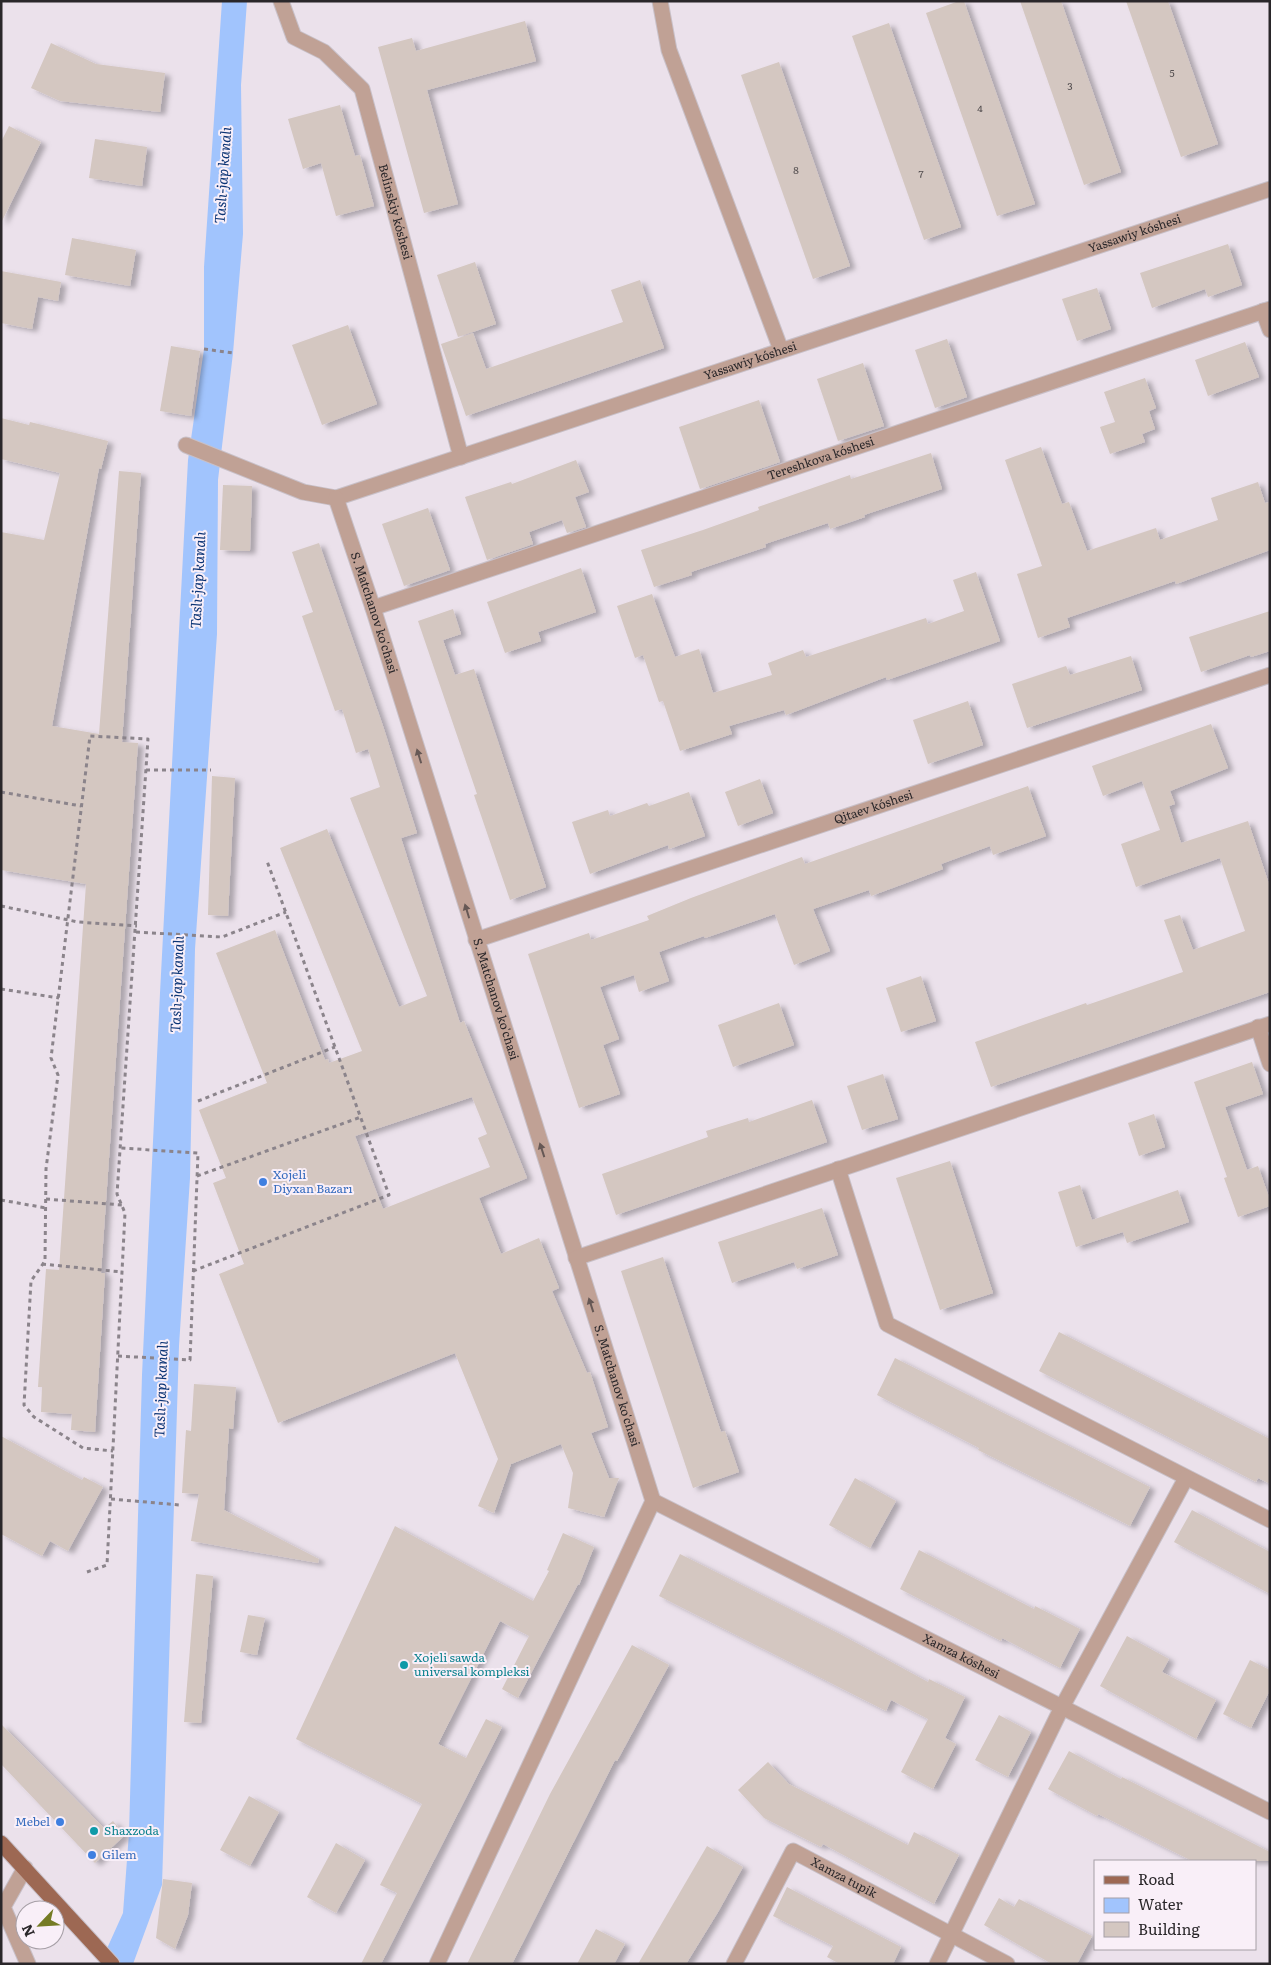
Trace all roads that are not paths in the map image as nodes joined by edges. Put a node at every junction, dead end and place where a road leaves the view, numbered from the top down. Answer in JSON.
{"nodes":[{"id":1,"x":281,"y":1,"type":"edge"},
{"id":2,"x":660,"y":1,"type":"edge"},
{"id":3,"x":1270,"y":189,"type":"edge"},
{"id":4,"x":1267,"y":310,"type":"edge"},
{"id":5,"x":1270,"y":330,"type":"edge"},
{"id":6,"x":781,"y":350,"type":"junction"},
{"id":7,"x":186,"y":445,"type":"dead end"},
{"id":8,"x":461,"y":457,"type":"junction"},
{"id":9,"x":336,"y":498,"type":"junction"},
{"id":10,"x":373,"y":608,"type":"junction"},
{"id":11,"x":1270,"y":676,"type":"edge"},
{"id":12,"x":476,"y":940,"type":"junction"},
{"id":13,"x":1264,"y":1026,"type":"edge"},
{"id":14,"x":1270,"y":1064,"type":"edge"},
{"id":15,"x":838,"y":1169,"type":"junction"},
{"id":16,"x":576,"y":1258,"type":"junction"},
{"id":17,"x":1186,"y":1478,"type":"junction"},
{"id":18,"x":653,"y":1501,"type":"junction"},
{"id":19,"x":1270,"y":1520,"type":"edge"},
{"id":20,"x":1062,"y":1707,"type":"junction"},
{"id":21,"x":1270,"y":1812,"type":"edge"},
{"id":22,"x":1,"y":1843,"type":"edge"},
{"id":23,"x":25,"y":1868,"type":"junction"},
{"id":24,"x":951,"y":1935,"type":"junction"},
{"id":25,"x":28,"y":1964,"type":"edge"},
{"id":26,"x":112,"y":1964,"type":"edge"},
{"id":27,"x":437,"y":1964,"type":"edge"},
{"id":28,"x":734,"y":1964,"type":"edge"},
{"id":29,"x":937,"y":1964,"type":"edge"},
{"id":30,"x":1006,"y":1964,"type":"edge"}],
"edges":[{"from":1,"to":8,"type":"street","name":"Belinskiy kóshesi"},
{"from":2,"to":6,"type":"street"},
{"from":3,"to":6,"type":"street","name":"Yassawiy kóshesi"},
{"from":4,"to":5,"type":"street"},
{"from":4,"to":10,"type":"street","name":"Tereshkova kóshesi"},
{"from":6,"to":8,"type":"street","name":"Yassawiy kóshesi"},
{"from":7,"to":9,"type":"street","name":"Yassawiy kóshesi"},
{"from":8,"to":9,"type":"street","name":"Yassawiy kóshesi"},
{"from":9,"to":10,"type":"street","name":"S. Matchanov ko'chasi"},
{"from":12,"to":10,"type":"street","name":"S. Matchanov ko'chasi","one_way":true},
{"from":11,"to":12,"type":"street","name":"Qitaev kóshesi"},
{"from":16,"to":12,"type":"street","name":"S. Matchanov ko'chasi","one_way":true},
{"from":13,"to":14,"type":"street"},
{"from":13,"to":15,"type":"street"},
{"from":15,"to":16,"type":"street"},
{"from":15,"to":17,"type":"street"},
{"from":18,"to":16,"type":"street","name":"S. Matchanov ko'chasi","one_way":true},
{"from":17,"to":19,"type":"street"},
{"from":17,"to":20,"type":"street"},
{"from":18,"to":20,"type":"street","name":"Xamza kóshesi"},
{"from":18,"to":27,"type":"street"},
{"from":20,"to":21,"type":"street","name":"Xamza kóshesi"},
{"from":20,"to":24,"type":"street"},
{"from":22,"to":23,"type":"main road"},
{"from":23,"to":25,"type":"street"},
{"from":23,"to":26,"type":"main road"},
{"from":24,"to":28,"type":"street","name":"Xamza tupik"},
{"from":24,"to":29,"type":"street"},
{"from":24,"to":30,"type":"street","name":"Xamza tupik"}]}
